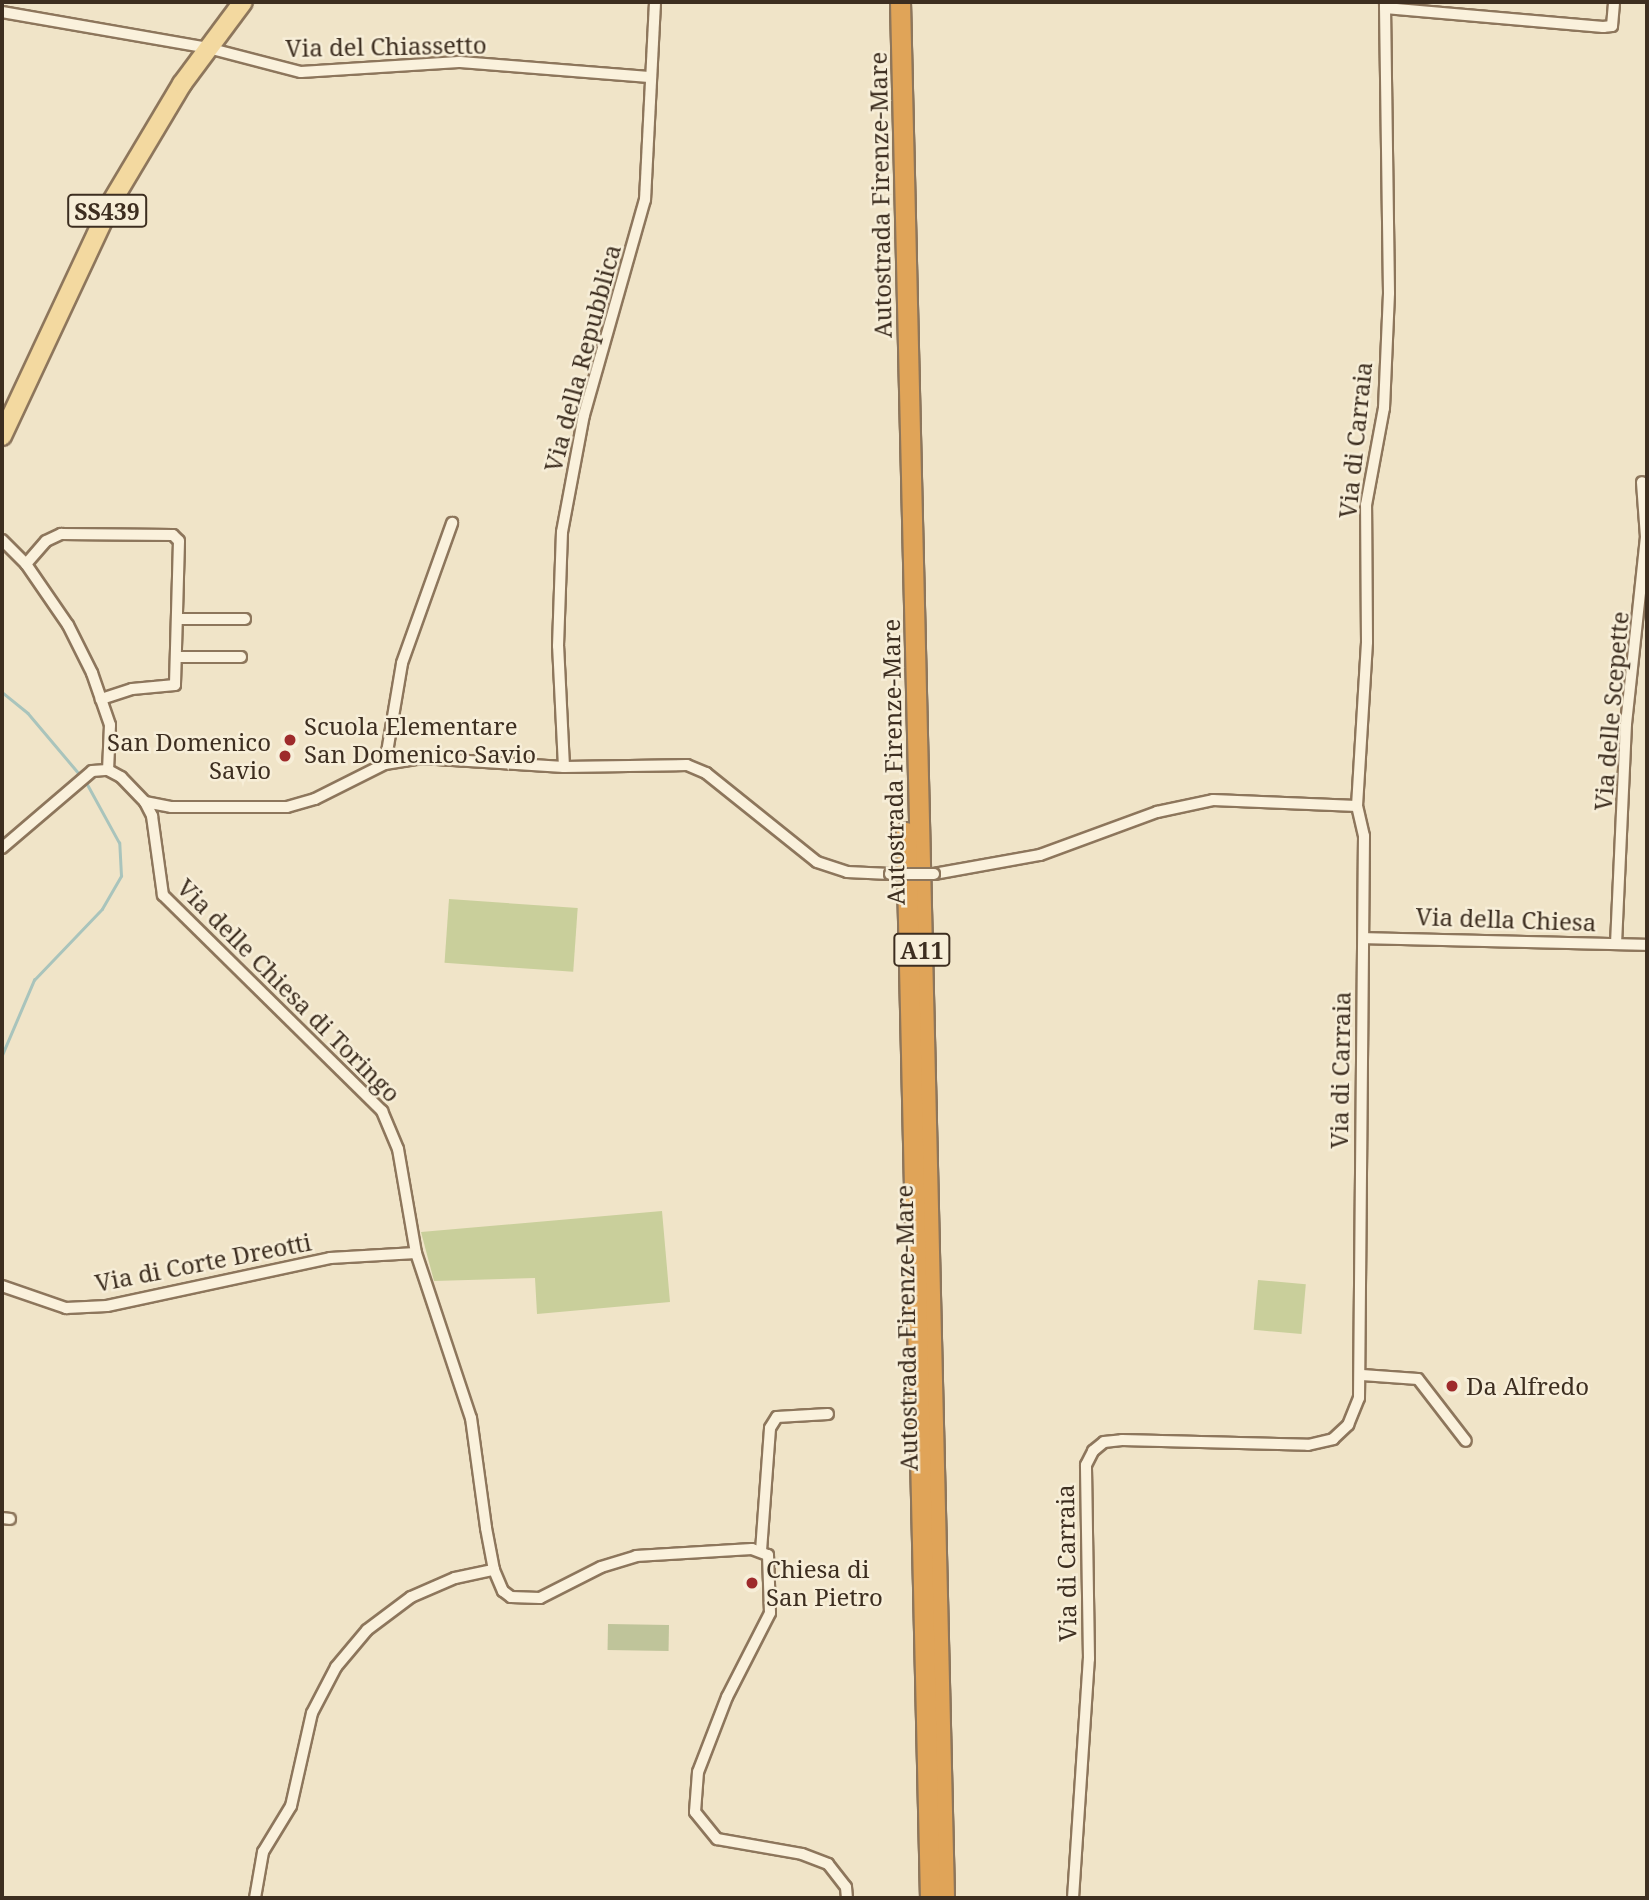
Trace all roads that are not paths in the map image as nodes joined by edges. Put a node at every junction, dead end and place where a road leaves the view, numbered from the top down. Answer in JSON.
{"nodes":[{"id":1,"x":243,"y":2,"type":"edge"},
{"id":2,"x":655,"y":2,"type":"edge"},
{"id":3,"x":887,"y":2,"type":"edge"},
{"id":4,"x":900,"y":2,"type":"edge"},
{"id":5,"x":1614,"y":2,"type":"edge"},
{"id":6,"x":1385,"y":5,"type":"edge"},
{"id":7,"x":2,"y":12,"type":"edge"},
{"id":8,"x":208,"y":48,"type":"junction"},
{"id":9,"x":650,"y":77,"type":"junction"},
{"id":10,"x":2,"y":436,"type":"edge"},
{"id":11,"x":1642,"y":482,"type":"dead end"},
{"id":12,"x":452,"y":523,"type":"dead end"},
{"id":13,"x":2,"y":540,"type":"edge"},
{"id":14,"x":26,"y":564,"type":"junction"},
{"id":15,"x":177,"y":619,"type":"junction"},
{"id":16,"x":245,"y":619,"type":"dead end"},
{"id":17,"x":176,"y":657,"type":"junction"},
{"id":18,"x":242,"y":657,"type":"dead end"},
{"id":19,"x":101,"y":699,"type":"junction"},
{"id":20,"x":385,"y":764,"type":"junction"},
{"id":21,"x":564,"y":767,"type":"junction"},
{"id":22,"x":108,"y":770,"type":"junction"},
{"id":23,"x":145,"y":802,"type":"junction"},
{"id":24,"x":1357,"y":806,"type":"junction"},
{"id":25,"x":2,"y":848,"type":"edge"},
{"id":26,"x":1364,"y":937,"type":"junction"},
{"id":27,"x":1616,"y":944,"type":"junction"},
{"id":28,"x":1647,"y":944,"type":"edge"},
{"id":29,"x":416,"y":1253,"type":"junction"},
{"id":30,"x":2,"y":1286,"type":"edge"},
{"id":31,"x":1362,"y":1375,"type":"junction"},
{"id":32,"x":828,"y":1414,"type":"dead end"},
{"id":33,"x":1466,"y":1441,"type":"dead end"},
{"id":34,"x":761,"y":1551,"type":"junction"},
{"id":35,"x":494,"y":1570,"type":"junction"},
{"id":36,"x":256,"y":1898,"type":"edge"},
{"id":37,"x":847,"y":1898,"type":"edge"},
{"id":38,"x":930,"y":1898,"type":"edge"},
{"id":39,"x":944,"y":1898,"type":"edge"},
{"id":40,"x":1073,"y":1898,"type":"edge"}],
"edges":[{"from":1,"to":8,"type":"main road","number":"SS439"},
{"from":2,"to":9,"type":"street","name":"Via della Repubblica"},
{"from":3,"to":38,"type":"highway","name":"Autostrada Firenze-Mare","number":"A11"},
{"from":4,"to":39,"type":"highway","name":"Autostrada Firenze-Mare","number":"A11"},
{"from":5,"to":6,"type":"street"},
{"from":6,"to":24,"type":"street","name":"Via di Carraia"},
{"from":7,"to":8,"type":"street","name":"Via del Chiassetto"},
{"from":8,"to":9,"type":"street","name":"Via del Chiassetto"},
{"from":8,"to":10,"type":"main road","number":"SS439"},
{"from":9,"to":21,"type":"street","name":"Via della Repubblica"},
{"from":11,"to":27,"type":"street","name":"Via delle Scepette"},
{"from":12,"to":20,"type":"street"},
{"from":13,"to":14,"type":"street"},
{"from":14,"to":15,"type":"street"},
{"from":14,"to":19,"type":"street"},
{"from":15,"to":16,"type":"street"},
{"from":15,"to":17,"type":"street"},
{"from":17,"to":18,"type":"street"},
{"from":17,"to":19,"type":"street"},
{"from":19,"to":22,"type":"street"},
{"from":20,"to":21,"type":"street"},
{"from":20,"to":23,"type":"street"},
{"from":21,"to":24,"type":"street","bridge":true},
{"from":22,"to":23,"type":"street","name":"Via delle Chiesa di Toringo"},
{"from":22,"to":25,"type":"street"},
{"from":23,"to":29,"type":"street","name":"Via delle Chiesa di Toringo"},
{"from":24,"to":26,"type":"street","name":"Via di Carraia"},
{"from":26,"to":27,"type":"street","name":"Via della Chiesa"},
{"from":26,"to":31,"type":"street","name":"Via di Carraia"},
{"from":27,"to":28,"type":"street","name":"Via della Chiesa"},
{"from":29,"to":30,"type":"street","name":"Via di Corte Dreotti"},
{"from":29,"to":35,"type":"street","name":"Via delle Chiesa di Toringo"},
{"from":31,"to":33,"type":"street"},
{"from":31,"to":40,"type":"street","name":"Via di Carraia"},
{"from":32,"to":34,"type":"street"},
{"from":34,"to":35,"type":"street","name":"Via delle Chiesa di Toringo"},
{"from":34,"to":37,"type":"street"},
{"from":35,"to":36,"type":"street"}]}
